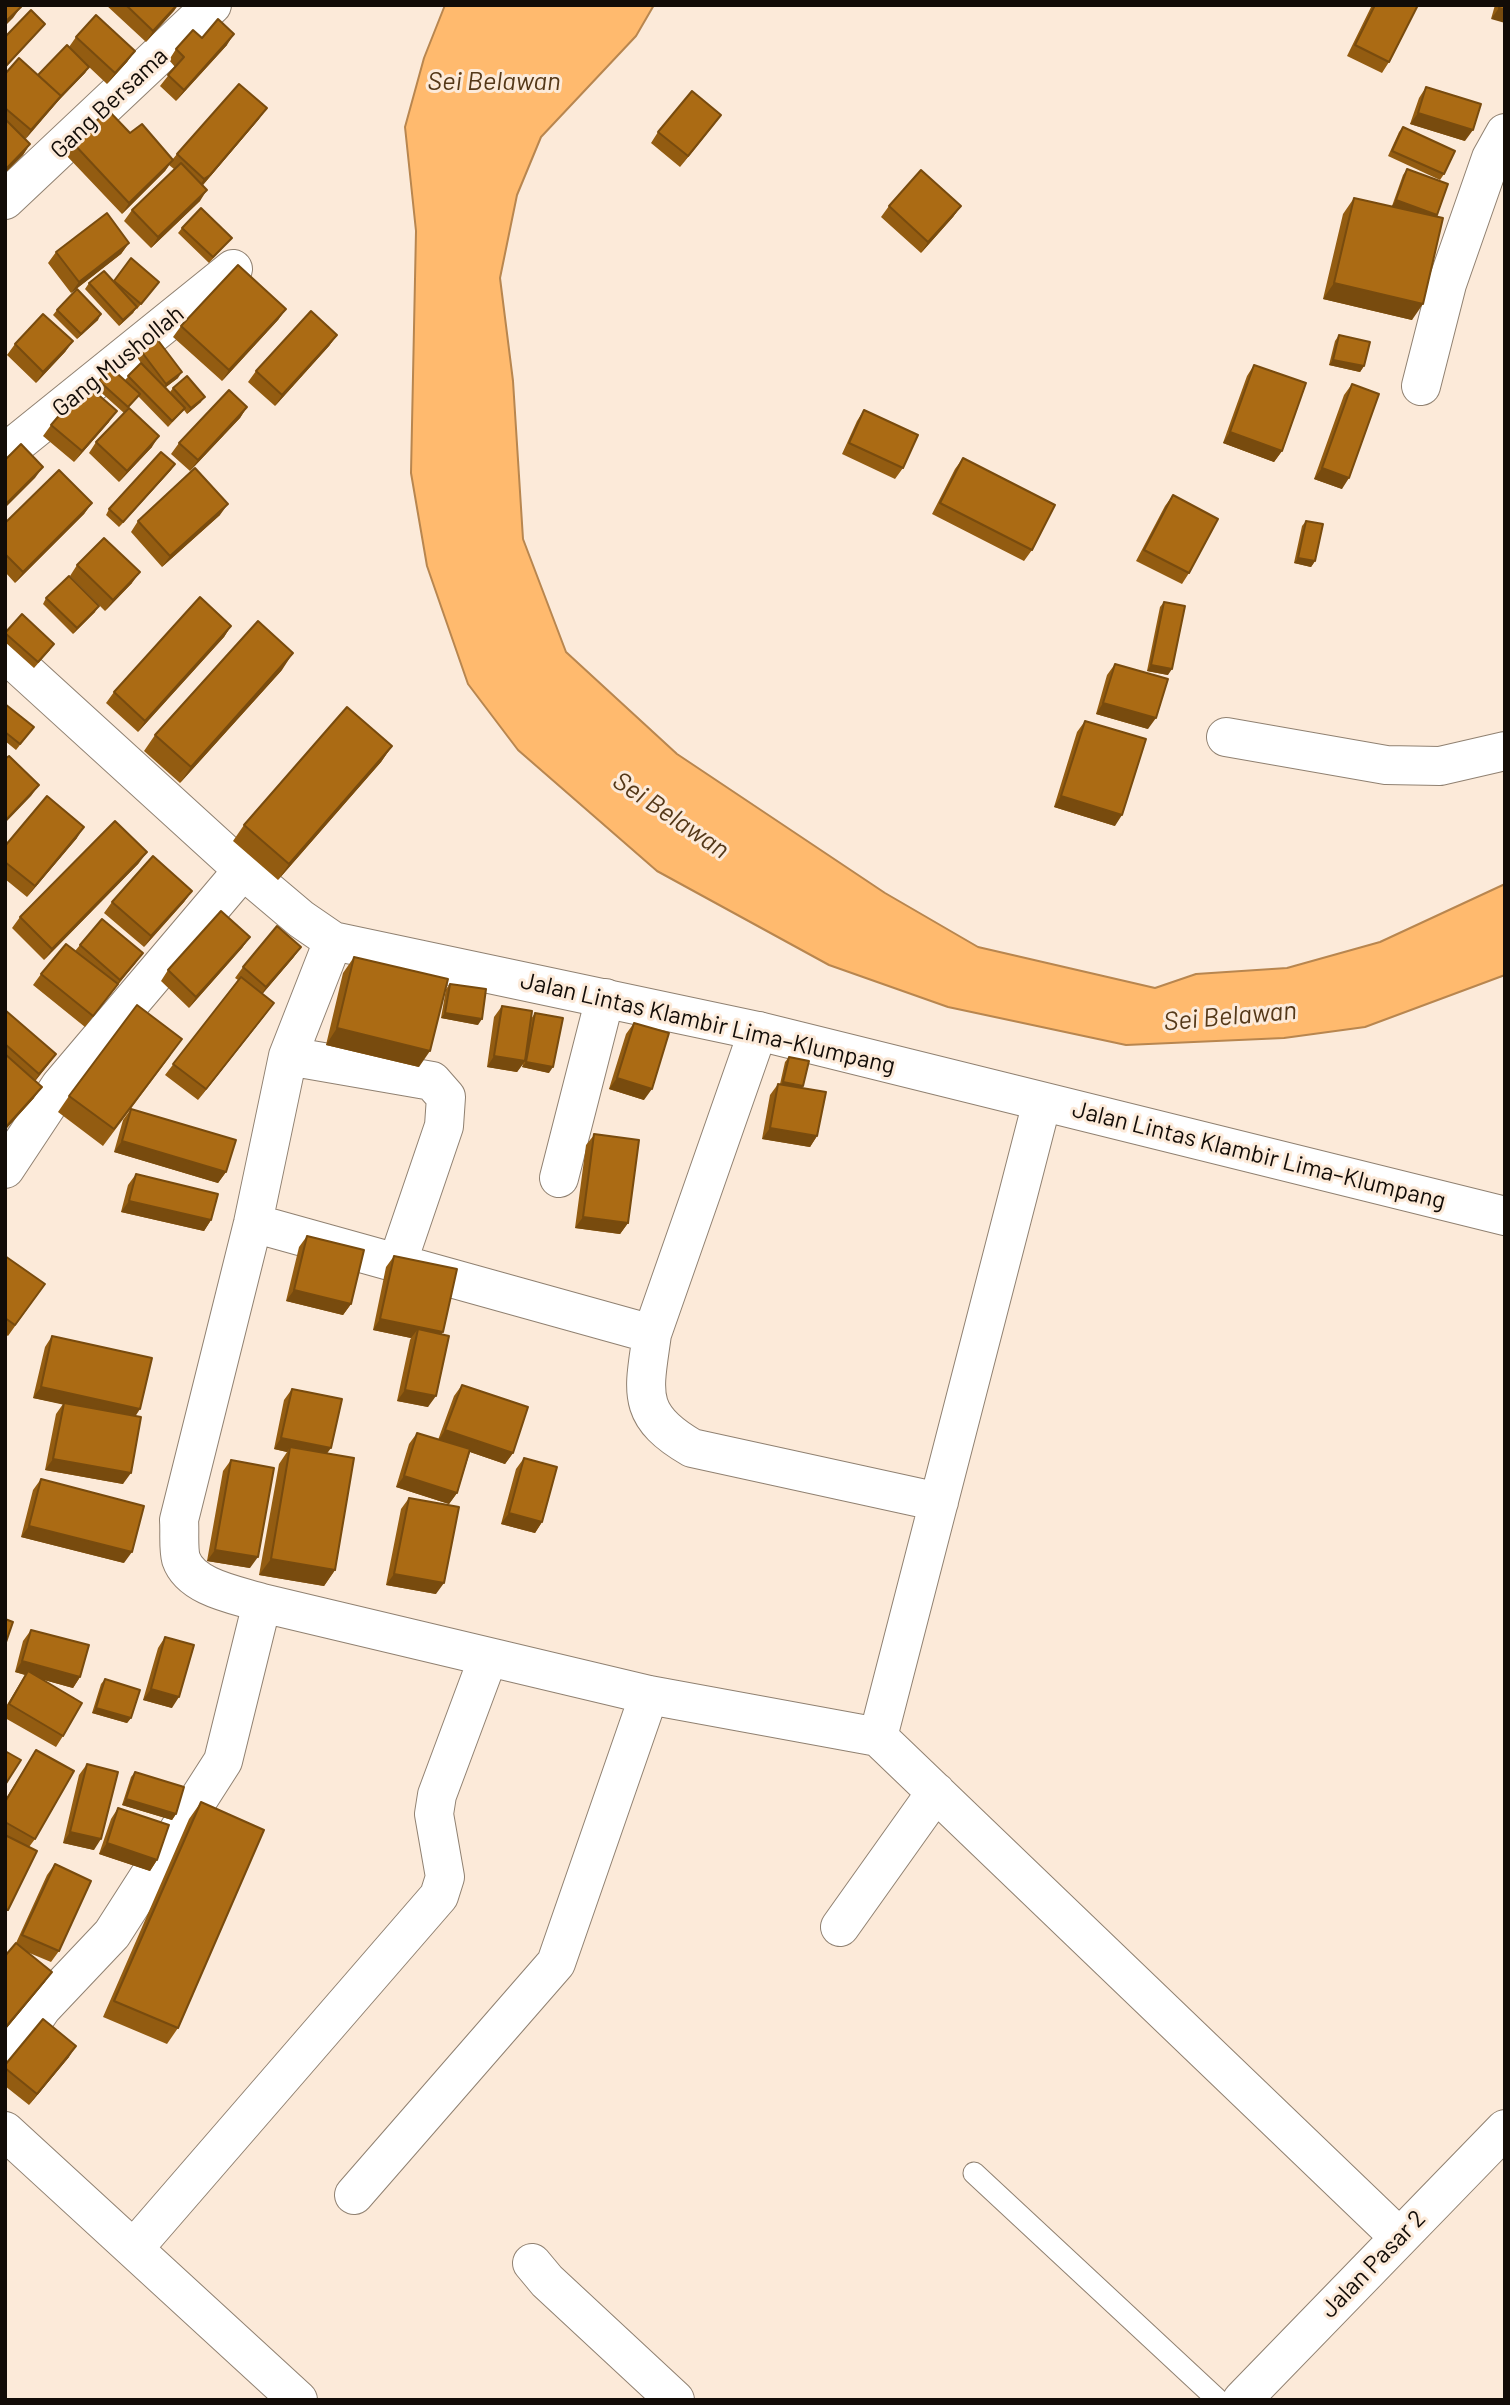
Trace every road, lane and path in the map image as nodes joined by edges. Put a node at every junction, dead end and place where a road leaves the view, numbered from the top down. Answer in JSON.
{"nodes":[{"id":1,"x":201,"y":9,"type":"edge"},
{"id":2,"x":1505,"y":133,"type":"edge"},
{"id":3,"x":5,"y":200,"type":"edge"},
{"id":4,"x":233,"y":269,"type":"edge"},
{"id":5,"x":1421,"y":386,"type":"dead end"},
{"id":6,"x":5,"y":453,"type":"edge"},
{"id":7,"x":5,"y":653,"type":"edge"},
{"id":8,"x":1226,"y":737,"type":"dead end"},
{"id":9,"x":1505,"y":751,"type":"edge"},
{"id":10,"x":243,"y":870,"type":"junction"},
{"id":11,"x":333,"y":941,"type":"junction"},
{"id":12,"x":605,"y":998,"type":"junction"},
{"id":13,"x":758,"y":1031,"type":"junction"},
{"id":14,"x":288,"y":1056,"type":"junction"},
{"id":15,"x":1042,"y":1102,"type":"junction"},
{"id":16,"x":6,"y":1167,"type":"edge"},
{"id":17,"x":559,"y":1178,"type":"dead end"},
{"id":18,"x":1505,"y":1216,"type":"edge"},
{"id":19,"x":253,"y":1223,"type":"junction"},
{"id":20,"x":397,"y":1264,"type":"junction"},
{"id":21,"x":652,"y":1334,"type":"junction"},
{"id":22,"x":939,"y":1502,"type":"junction"},
{"id":23,"x":262,"y":1603,"type":"junction"},
{"id":24,"x":488,"y":1658,"type":"junction"},
{"id":25,"x":649,"y":1695,"type":"junction"},
{"id":26,"x":878,"y":1737,"type":"junction"},
{"id":27,"x":936,"y":1792,"type":"junction"},
{"id":28,"x":841,"y":1927,"type":"dead end"},
{"id":29,"x":5,"y":2062,"type":"edge"},
{"id":30,"x":1505,"y":2129,"type":"edge"},
{"id":31,"x":5,"y":2131,"type":"edge"},
{"id":32,"x":974,"y":2173,"type":"dead end"},
{"id":33,"x":354,"y":2195,"type":"dead end"},
{"id":34,"x":1399,"y":2237,"type":"junction"},
{"id":35,"x":135,"y":2247,"type":"junction"},
{"id":36,"x":532,"y":2263,"type":"dead end"},
{"id":37,"x":298,"y":2400,"type":"edge"},
{"id":38,"x":675,"y":2400,"type":"edge"},
{"id":39,"x":1218,"y":2400,"type":"edge"},
{"id":40,"x":1242,"y":2400,"type":"edge"}],
"edges":[{"from":1,"to":3,"type":"street","name":"Gang Bersama"},
{"from":2,"to":5,"type":"street"},
{"from":4,"to":6,"type":"street","name":"Gang Mushollah"},
{"from":7,"to":10,"type":"street","name":"Jalan Lintas Klambir Lima–Klumpang"},
{"from":8,"to":9,"type":"street"},
{"from":10,"to":11,"type":"street","name":"Jalan Lintas Klambir Lima–Klumpang"},
{"from":10,"to":16,"type":"street"},
{"from":11,"to":12,"type":"street","name":"Jalan Lintas Klambir Lima–Klumpang"},
{"from":11,"to":14,"type":"street"},
{"from":12,"to":13,"type":"street","name":"Jalan Lintas Klambir Lima–Klumpang"},
{"from":12,"to":17,"type":"street"},
{"from":13,"to":15,"type":"street","name":"Jalan Lintas Klambir Lima–Klumpang"},
{"from":13,"to":21,"type":"street"},
{"from":14,"to":19,"type":"street"},
{"from":14,"to":20,"type":"street"},
{"from":15,"to":18,"type":"street","name":"Jalan Lintas Klambir Lima–Klumpang"},
{"from":15,"to":22,"type":"street"},
{"from":19,"to":20,"type":"street"},
{"from":19,"to":23,"type":"street"},
{"from":20,"to":21,"type":"street"},
{"from":21,"to":22,"type":"street"},
{"from":22,"to":26,"type":"street"},
{"from":23,"to":24,"type":"street"},
{"from":23,"to":29,"type":"street"},
{"from":24,"to":25,"type":"street"},
{"from":24,"to":35,"type":"street"},
{"from":25,"to":26,"type":"street"},
{"from":25,"to":33,"type":"street"},
{"from":26,"to":27,"type":"street"},
{"from":27,"to":28,"type":"street"},
{"from":27,"to":34,"type":"street"},
{"from":30,"to":34,"type":"street","name":"Jalan Pasar 2"},
{"from":31,"to":35,"type":"street"},
{"from":32,"to":39,"type":"lane"},
{"from":34,"to":40,"type":"street","name":"Jalan Pasar 2"},
{"from":35,"to":37,"type":"street"},
{"from":36,"to":38,"type":"street"}]}
